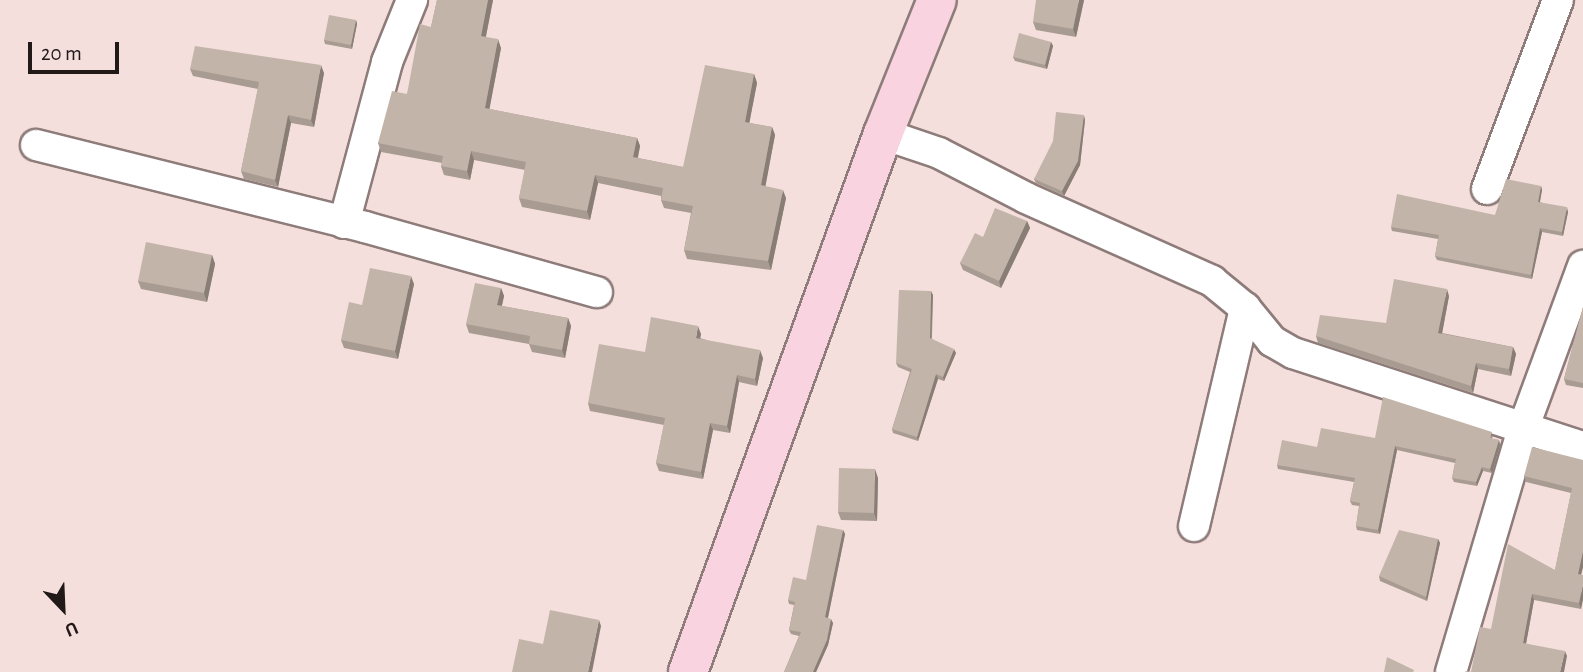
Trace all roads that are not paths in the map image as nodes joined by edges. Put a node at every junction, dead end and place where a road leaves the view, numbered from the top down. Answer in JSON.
{"nodes":[{"id":1,"x":412,"y":0,"type":"edge"},
{"id":2,"x":937,"y":0,"type":"edge"},
{"id":3,"x":1558,"y":0,"type":"edge"},
{"id":4,"x":883,"y":134,"type":"junction"},
{"id":5,"x":36,"y":145,"type":"dead end"},
{"id":6,"x":1486,"y":189,"type":"dead end"},
{"id":7,"x":344,"y":223,"type":"junction"},
{"id":8,"x":1583,"y":266,"type":"edge"},
{"id":9,"x":597,"y":292,"type":"dead end"},
{"id":10,"x":1245,"y":308,"type":"junction"},
{"id":11,"x":1523,"y":429,"type":"junction"},
{"id":12,"x":1583,"y":447,"type":"edge"},
{"id":13,"x":1194,"y":526,"type":"dead end"},
{"id":14,"x":688,"y":672,"type":"edge"},
{"id":15,"x":1451,"y":672,"type":"edge"}],
"edges":[{"from":1,"to":7,"type":"street"},
{"from":2,"to":4,"type":"main road"},
{"from":3,"to":6,"type":"street"},
{"from":4,"to":10,"type":"street"},
{"from":4,"to":14,"type":"main road"},
{"from":5,"to":7,"type":"street"},
{"from":7,"to":9,"type":"street"},
{"from":8,"to":11,"type":"street"},
{"from":10,"to":11,"type":"street"},
{"from":10,"to":13,"type":"street"},
{"from":11,"to":12,"type":"street"},
{"from":11,"to":15,"type":"street"}]}
